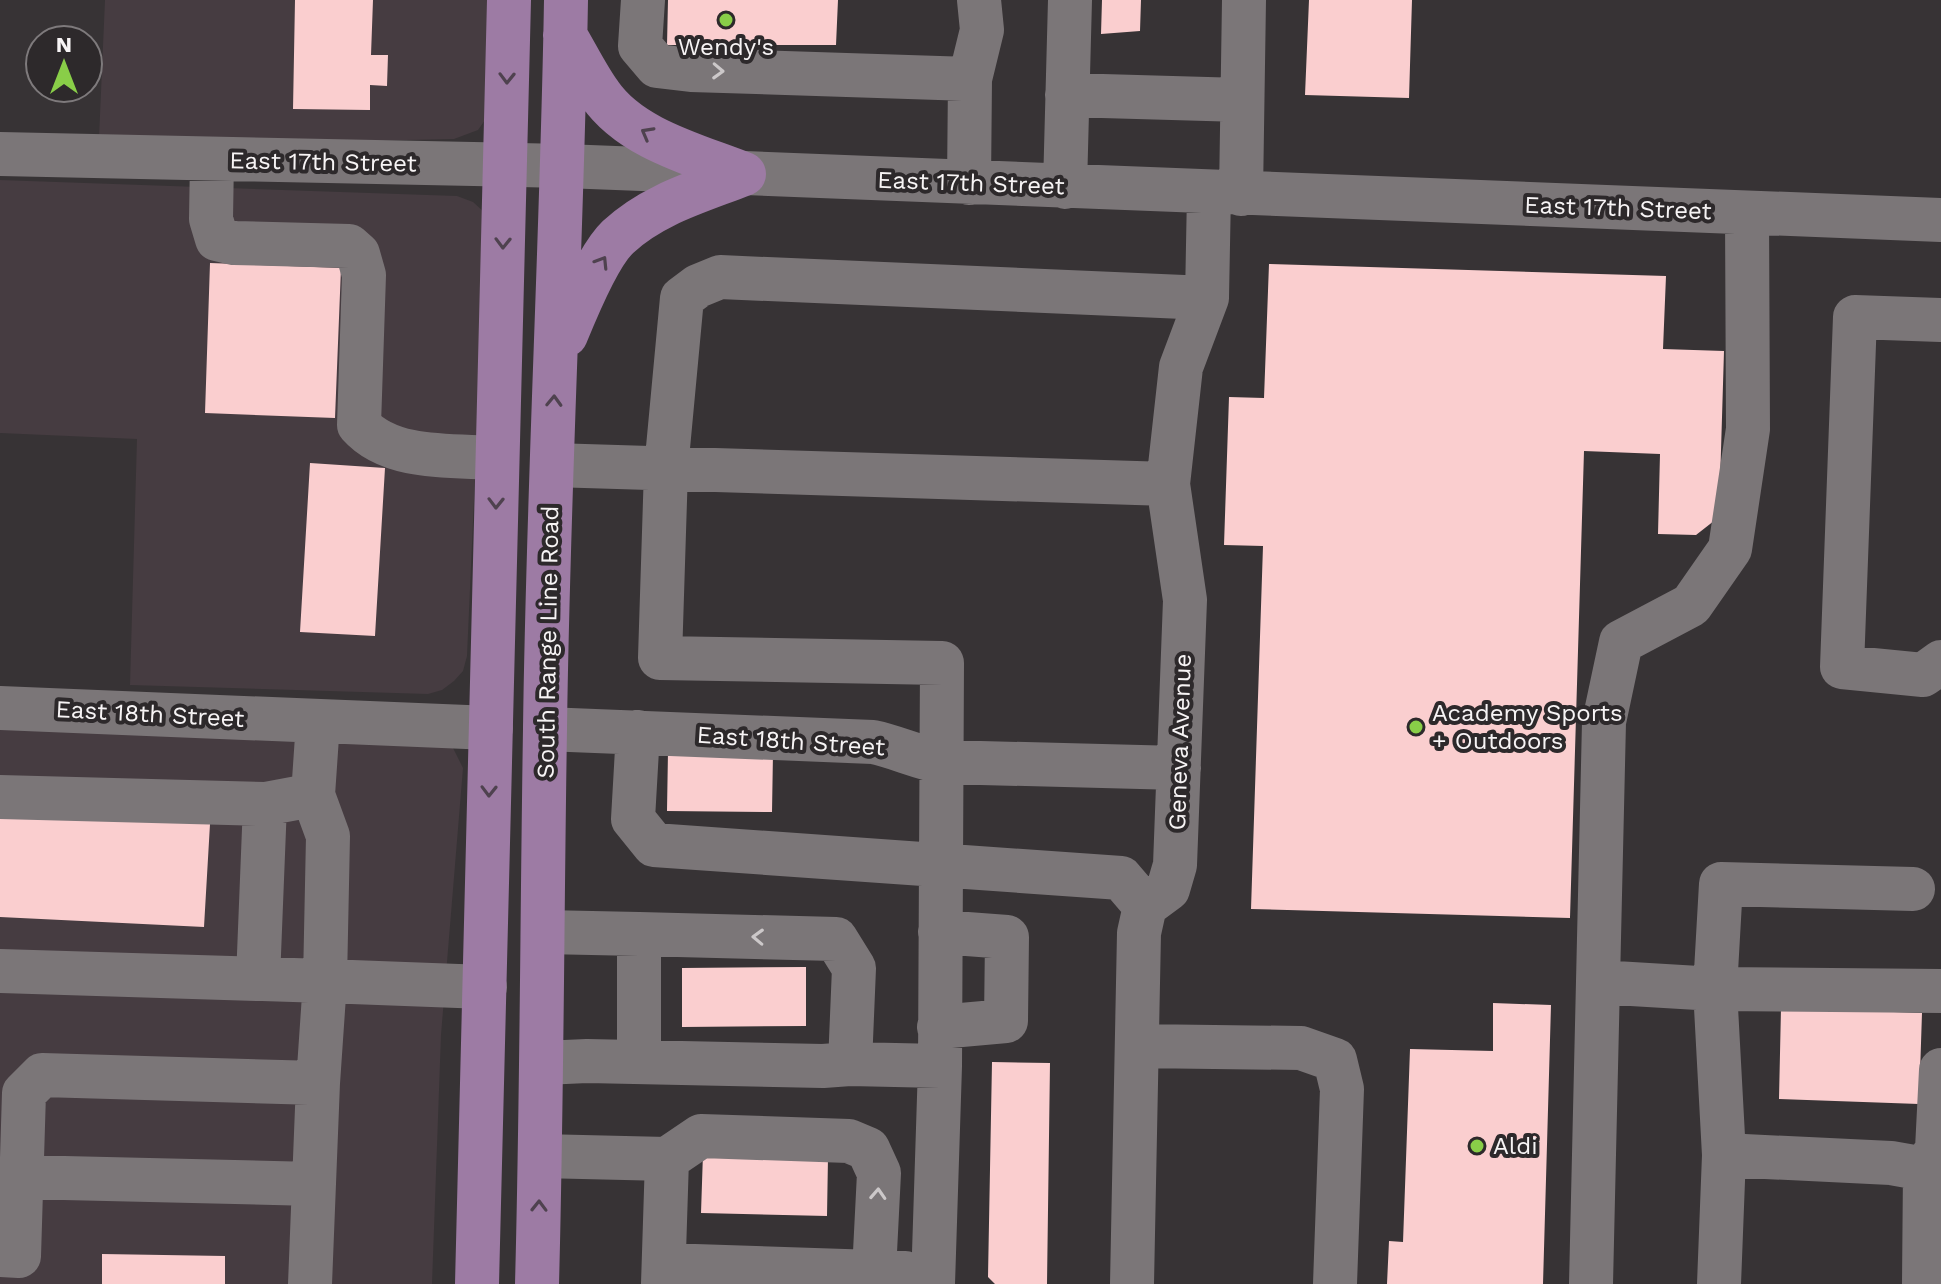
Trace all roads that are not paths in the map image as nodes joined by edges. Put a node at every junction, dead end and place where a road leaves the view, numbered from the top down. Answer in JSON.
{"nodes":[{"id":1,"x":509,"y":0,"type":"edge"},
{"id":2,"x":643,"y":0,"type":"edge"},
{"id":3,"x":979,"y":0,"type":"edge"},
{"id":4,"x":1070,"y":0,"type":"edge"},
{"id":5,"x":1244,"y":0,"type":"edge"},
{"id":6,"x":566,"y":18,"type":"edge"},
{"id":7,"x":970,"y":79,"type":"junction"},
{"id":8,"x":1067,"y":95,"type":"junction"},
{"id":9,"x":1242,"y":100,"type":"junction"},
{"id":10,"x":0,"y":154,"type":"edge"},
{"id":11,"x":212,"y":159,"type":"junction"},
{"id":12,"x":505,"y":165,"type":"junction"},
{"id":13,"x":564,"y":166,"type":"junction"},
{"id":14,"x":744,"y":174,"type":"junction"},
{"id":15,"x":969,"y":183,"type":"junction"},
{"id":16,"x":1065,"y":187,"type":"junction"},
{"id":17,"x":1225,"y":193,"type":"junction"},
{"id":18,"x":1747,"y":213,"type":"junction"},
{"id":19,"x":1941,"y":220,"type":"edge"},
{"id":20,"x":1207,"y":298,"type":"junction"},
{"id":21,"x":1941,"y":320,"type":"edge"},
{"id":22,"x":556,"y":357,"type":"junction"},
{"id":23,"x":497,"y":458,"type":"junction"},
{"id":24,"x":552,"y":465,"type":"junction"},
{"id":25,"x":666,"y":469,"type":"junction"},
{"id":26,"x":1168,"y":484,"type":"junction"},
{"id":27,"x":1941,"y":662,"type":"edge"},
{"id":28,"x":0,"y":708,"type":"edge"},
{"id":29,"x":318,"y":722,"type":"junction"},
{"id":30,"x":491,"y":728,"type":"junction"},
{"id":31,"x":545,"y":729,"type":"junction"},
{"id":32,"x":638,"y":732,"type":"junction"},
{"id":33,"x":943,"y":762,"type":"junction"},
{"id":34,"x":1179,"y":768,"type":"junction"},
{"id":35,"x":313,"y":795,"type":"junction"},
{"id":36,"x":0,"y":797,"type":"edge"},
{"id":37,"x":265,"y":804,"type":"junction"},
{"id":38,"x":941,"y":866,"type":"junction"},
{"id":39,"x":1913,"y":889,"type":"dead end"},
{"id":40,"x":1145,"y":906,"type":"junction"},
{"id":41,"x":544,"y":932,"type":"junction"},
{"id":42,"x":940,"y":932,"type":"junction"},
{"id":43,"x":639,"y":934,"type":"junction"},
{"id":44,"x":0,"y":971,"type":"edge"},
{"id":45,"x":258,"y":979,"type":"junction"},
{"id":46,"x":325,"y":981,"type":"junction"},
{"id":47,"x":1598,"y":982,"type":"junction"},
{"id":48,"x":485,"y":987,"type":"junction"},
{"id":49,"x":1715,"y":989,"type":"junction"},
{"id":50,"x":1941,"y":991,"type":"edge"},
{"id":51,"x":939,"y":1046,"type":"junction"},
{"id":52,"x":1137,"y":1046,"type":"junction"},
{"id":53,"x":639,"y":1062,"type":"junction"},
{"id":54,"x":543,"y":1063,"type":"junction"},
{"id":55,"x":850,"y":1064,"type":"junction"},
{"id":56,"x":1941,"y":1070,"type":"edge"},
{"id":57,"x":318,"y":1083,"type":"junction"},
{"id":58,"x":1724,"y":1155,"type":"junction"},
{"id":59,"x":540,"y":1156,"type":"junction"},
{"id":60,"x":667,"y":1159,"type":"junction"},
{"id":61,"x":1925,"y":1169,"type":"junction"},
{"id":62,"x":21,"y":1177,"type":"junction"},
{"id":63,"x":314,"y":1184,"type":"junction"},
{"id":64,"x":12,"y":1265,"type":"edge"},
{"id":65,"x":874,"y":1272,"type":"junction"},
{"id":66,"x":663,"y":1274,"type":"edge"},
{"id":67,"x":933,"y":1279,"type":"edge"},
{"id":68,"x":310,"y":1284,"type":"edge"},
{"id":69,"x":477,"y":1284,"type":"edge"},
{"id":70,"x":537,"y":1284,"type":"edge"},
{"id":71,"x":1132,"y":1284,"type":"edge"},
{"id":72,"x":1335,"y":1284,"type":"edge"},
{"id":73,"x":1591,"y":1284,"type":"edge"},
{"id":74,"x":1719,"y":1284,"type":"edge"},
{"id":75,"x":1924,"y":1284,"type":"edge"}],
"edges":[{"from":1,"to":12,"type":"main road","one_way":true},
{"from":2,"to":7,"type":"street","one_way":true},
{"from":3,"to":7,"type":"street"},
{"from":4,"to":8,"type":"street"},
{"from":5,"to":9,"type":"street","name":"Geneva Avenue"},
{"from":6,"to":13,"type":"main road","name":"South Range Line Road"},
{"from":14,"to":6,"type":"main road","one_way":true},
{"from":7,"to":15,"type":"street"},
{"from":8,"to":9,"type":"street"},
{"from":8,"to":16,"type":"street"},
{"from":9,"to":17,"type":"street","name":"Geneva Avenue"},
{"from":10,"to":11,"type":"street","name":"East 17th Street"},
{"from":11,"to":12,"type":"street","name":"East 17th Street"},
{"from":11,"to":23,"type":"street"},
{"from":12,"to":13,"type":"street","name":"East 17th Street"},
{"from":12,"to":23,"type":"main road","one_way":true},
{"from":13,"to":14,"type":"street","name":"East 17th Street"},
{"from":13,"to":22,"type":"main road","name":"South Range Line Road"},
{"from":14,"to":15,"type":"street","name":"East 17th Street"},
{"from":22,"to":14,"type":"main road","one_way":true},
{"from":15,"to":16,"type":"street","name":"East 17th Street"},
{"from":16,"to":17,"type":"street","name":"East 17th Street"},
{"from":17,"to":18,"type":"street","name":"East 17th Street"},
{"from":17,"to":20,"type":"street","name":"Geneva Avenue"},
{"from":18,"to":19,"type":"street","name":"East 17th Street"},
{"from":18,"to":47,"type":"street"},
{"from":20,"to":25,"type":"street"},
{"from":20,"to":26,"type":"street","name":"Geneva Avenue"},
{"from":21,"to":27,"type":"street"},
{"from":24,"to":22,"type":"main road","name":"South Range Line Road","one_way":true},
{"from":23,"to":30,"type":"main road","one_way":true},
{"from":24,"to":25,"type":"street"},
{"from":24,"to":31,"type":"main road","name":"South Range Line Road"},
{"from":25,"to":26,"type":"street"},
{"from":25,"to":33,"type":"street"},
{"from":26,"to":34,"type":"street","name":"Geneva Avenue"},
{"from":28,"to":29,"type":"street","name":"East 18th Street"},
{"from":29,"to":30,"type":"street","name":"East 18th Street"},
{"from":29,"to":35,"type":"street"},
{"from":30,"to":48,"type":"main road","one_way":true},
{"from":31,"to":32,"type":"street","name":"East 18th Street"},
{"from":31,"to":41,"type":"main road","name":"South Range Line Road"},
{"from":32,"to":33,"type":"street","name":"East 18th Street"},
{"from":32,"to":38,"type":"street"},
{"from":33,"to":34,"type":"street","name":"East 18th Street"},
{"from":33,"to":38,"type":"street"},
{"from":34,"to":40,"type":"street","name":"Geneva Avenue"},
{"from":35,"to":37,"type":"street"},
{"from":35,"to":46,"type":"street"},
{"from":36,"to":37,"type":"street"},
{"from":37,"to":45,"type":"street"},
{"from":38,"to":40,"type":"street"},
{"from":38,"to":42,"type":"street"},
{"from":39,"to":49,"type":"street"},
{"from":40,"to":52,"type":"street"},
{"from":41,"to":43,"type":"street"},
{"from":41,"to":54,"type":"main road","name":"South Range Line Road"},
{"from":42,"to":51,"type":"street"},
{"from":42,"to":51,"type":"street"},
{"from":43,"to":53,"type":"street"},
{"from":55,"to":43,"type":"street","one_way":true},
{"from":44,"to":45,"type":"street"},
{"from":45,"to":46,"type":"street"},
{"from":46,"to":48,"type":"street"},
{"from":46,"to":57,"type":"street"},
{"from":47,"to":49,"type":"street"},
{"from":47,"to":73,"type":"street"},
{"from":48,"to":69,"type":"main road"},
{"from":49,"to":50,"type":"street"},
{"from":49,"to":58,"type":"street"},
{"from":51,"to":55,"type":"street"},
{"from":51,"to":67,"type":"street"},
{"from":52,"to":71,"type":"street"},
{"from":52,"to":72,"type":"street"},
{"from":53,"to":54,"type":"street"},
{"from":53,"to":55,"type":"street"},
{"from":54,"to":59,"type":"main road","name":"South Range Line Road"},
{"from":56,"to":61,"type":"street"},
{"from":57,"to":62,"type":"street"},
{"from":57,"to":63,"type":"street"},
{"from":58,"to":61,"type":"street"},
{"from":58,"to":74,"type":"street"},
{"from":59,"to":60,"type":"street"},
{"from":70,"to":59,"type":"main road","name":"South Range Line Road","one_way":true},
{"from":65,"to":60,"type":"street","one_way":true},
{"from":60,"to":66,"type":"street"},
{"from":61,"to":75,"type":"street"},
{"from":62,"to":63,"type":"street"},
{"from":62,"to":64,"type":"street"},
{"from":63,"to":68,"type":"street"},
{"from":65,"to":66,"type":"street"},
{"from":65,"to":67,"type":"street"}]}
